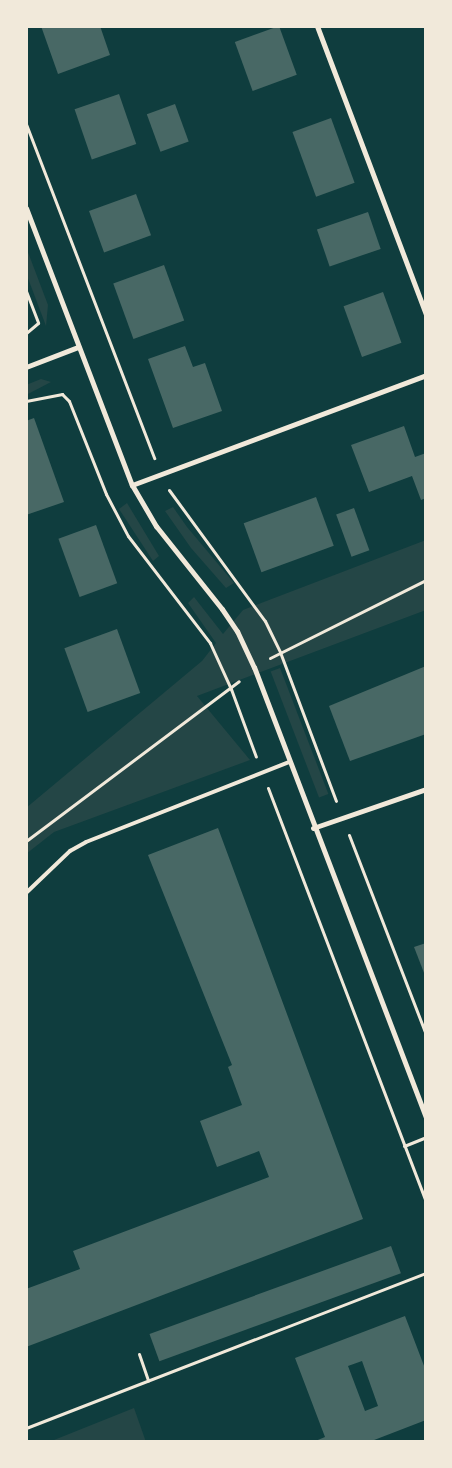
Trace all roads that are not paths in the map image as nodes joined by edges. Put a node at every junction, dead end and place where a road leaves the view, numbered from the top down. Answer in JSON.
{"nodes":[{"id":1,"x":317,"y":26,"type":"edge"},
{"id":2,"x":26,"y":208,"type":"edge"},
{"id":3,"x":426,"y":314,"type":"edge"},
{"id":4,"x":78,"y":347,"type":"junction"},
{"id":5,"x":26,"y":367,"type":"edge"},
{"id":6,"x":426,"y":375,"type":"edge"},
{"id":7,"x":132,"y":485,"type":"junction"},
{"id":8,"x":289,"y":762,"type":"junction"},
{"id":9,"x":426,"y":789,"type":"edge"},
{"id":10,"x":313,"y":828,"type":"junction"},
{"id":11,"x":26,"y":893,"type":"edge"},
{"id":12,"x":426,"y":1117,"type":"edge"}],
"edges":[{"from":1,"to":3,"type":"street"},
{"from":2,"to":4,"type":"street"},
{"from":4,"to":5,"type":"street"},
{"from":4,"to":7,"type":"street"},
{"from":6,"to":7,"type":"street"},
{"from":7,"to":8,"type":"street"},
{"from":8,"to":10,"type":"street"},
{"from":8,"to":11,"type":"lane"},
{"from":9,"to":10,"type":"street"},
{"from":10,"to":12,"type":"street"}]}
